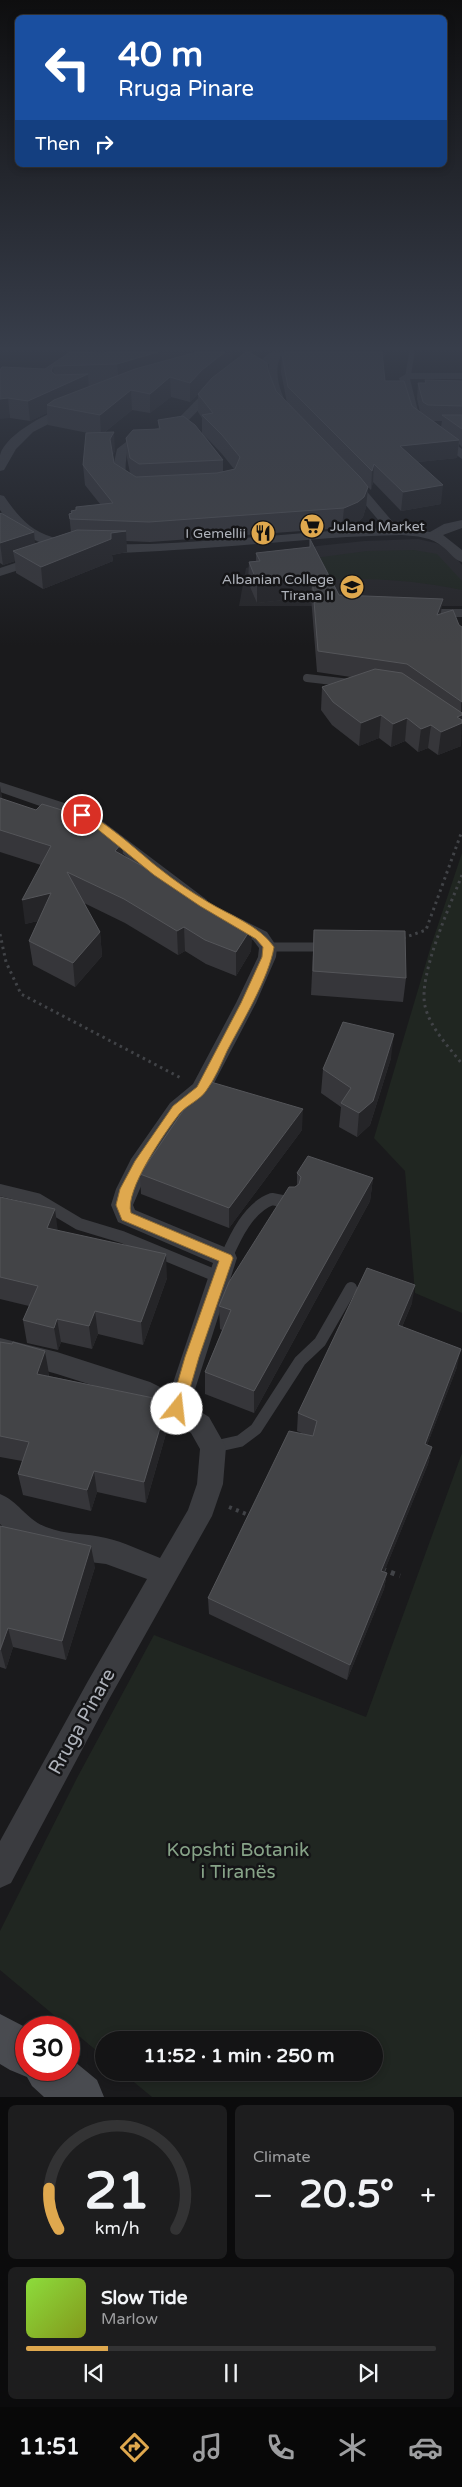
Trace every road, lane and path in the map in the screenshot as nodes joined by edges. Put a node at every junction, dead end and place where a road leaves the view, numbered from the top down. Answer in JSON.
{"nodes":[{"id":1,"x":5,"y":450,"type":"edge"},
{"id":2,"x":124,"y":450,"type":"edge"},
{"id":3,"x":0,"y":467,"type":"edge"},
{"id":4,"x":342,"y":471,"type":"edge"},
{"id":5,"x":147,"y":490,"type":"edge"},
{"id":6,"x":0,"y":499,"type":"edge"},
{"id":7,"x":462,"y":524,"type":"edge"},
{"id":8,"x":395,"y":532,"type":"junction"},
{"id":9,"x":432,"y":536,"type":"junction"},
{"id":10,"x":79,"y":546,"type":"junction"},
{"id":11,"x":459,"y":552,"type":"edge"},
{"id":12,"x":0,"y":572,"type":"edge"},
{"id":13,"x":421,"y":613,"type":"edge"},
{"id":14,"x":458,"y":616,"type":"edge"},
{"id":15,"x":307,"y":678,"type":"dead end"},
{"id":16,"x":356,"y":684,"type":"edge"},
{"id":17,"x":0,"y":787,"type":"edge"},
{"id":18,"x":462,"y":831,"type":"edge"},
{"id":19,"x":462,"y":875,"type":"edge"},
{"id":20,"x":0,"y":934,"type":"edge"},
{"id":21,"x":401,"y":939,"type":"edge"},
{"id":22,"x":268,"y":947,"type":"junction"},
{"id":23,"x":333,"y":947,"type":"edge"},
{"id":24,"x":462,"y":1064,"type":"edge"},
{"id":25,"x":202,"y":1090,"type":"junction"},
{"id":26,"x":0,"y":1190,"type":"edge"},
{"id":27,"x":292,"y":1203,"type":"edge"},
{"id":28,"x":222,"y":1268,"type":"junction"},
{"id":29,"x":351,"y":1288,"type":"dead end"},
{"id":30,"x":0,"y":1348,"type":"edge"},
{"id":31,"x":177,"y":1409,"type":"junction"},
{"id":32,"x":213,"y":1447,"type":"junction"},
{"id":33,"x":0,"y":1506,"type":"edge"},
{"id":34,"x":236,"y":1510,"type":"dead end"},
{"id":35,"x":254,"y":1517,"type":"edge"},
{"id":36,"x":373,"y":1565,"type":"edge"},
{"id":37,"x":166,"y":1573,"type":"junction"},
{"id":38,"x":400,"y":1576,"type":"dead end"},
{"id":39,"x":0,"y":1872,"type":"edge"},
{"id":40,"x":0,"y":2037,"type":"edge"},
{"id":41,"x":15,"y":2047,"type":"edge"},
{"id":42,"x":61,"y":2081,"type":"edge"},
{"id":43,"x":80,"y":2097,"type":"edge"}],
"edges":[{"from":1,"to":3,"type":"street"},
{"from":2,"to":5,"type":"street"},
{"from":4,"to":8,"type":"street"},
{"from":6,"to":10,"type":"street"},
{"from":7,"to":9,"type":"street"},
{"from":8,"to":9,"type":"street"},
{"from":8,"to":10,"type":"street"},
{"from":9,"to":11,"type":"street"},
{"from":10,"to":12,"type":"street"},
{"from":13,"to":14,"type":"lane"},
{"from":15,"to":16,"type":"lane"},
{"from":17,"to":22,"type":"street"},
{"from":18,"to":21,"type":"path"},
{"from":19,"to":24,"type":"path"},
{"from":20,"to":25,"type":"path"},
{"from":22,"to":23,"type":"lane"},
{"from":22,"to":25,"type":"street"},
{"from":25,"to":28,"type":"street"},
{"from":26,"to":28,"type":"lane"},
{"from":27,"to":28,"type":"lane"},
{"from":28,"to":31,"type":"street"},
{"from":29,"to":32,"type":"lane"},
{"from":30,"to":31,"type":"street"},
{"from":31,"to":32,"type":"street"},
{"from":32,"to":37,"type":"street","name":"Rruga Pinare"},
{"from":33,"to":37,"type":"street"},
{"from":34,"to":35,"type":"path"},
{"from":36,"to":38,"type":"path"},
{"from":37,"to":39,"type":"street","name":"Rruga Pinare"},
{"from":40,"to":41,"type":"street"},
{"from":42,"to":43,"type":"street"}]}
